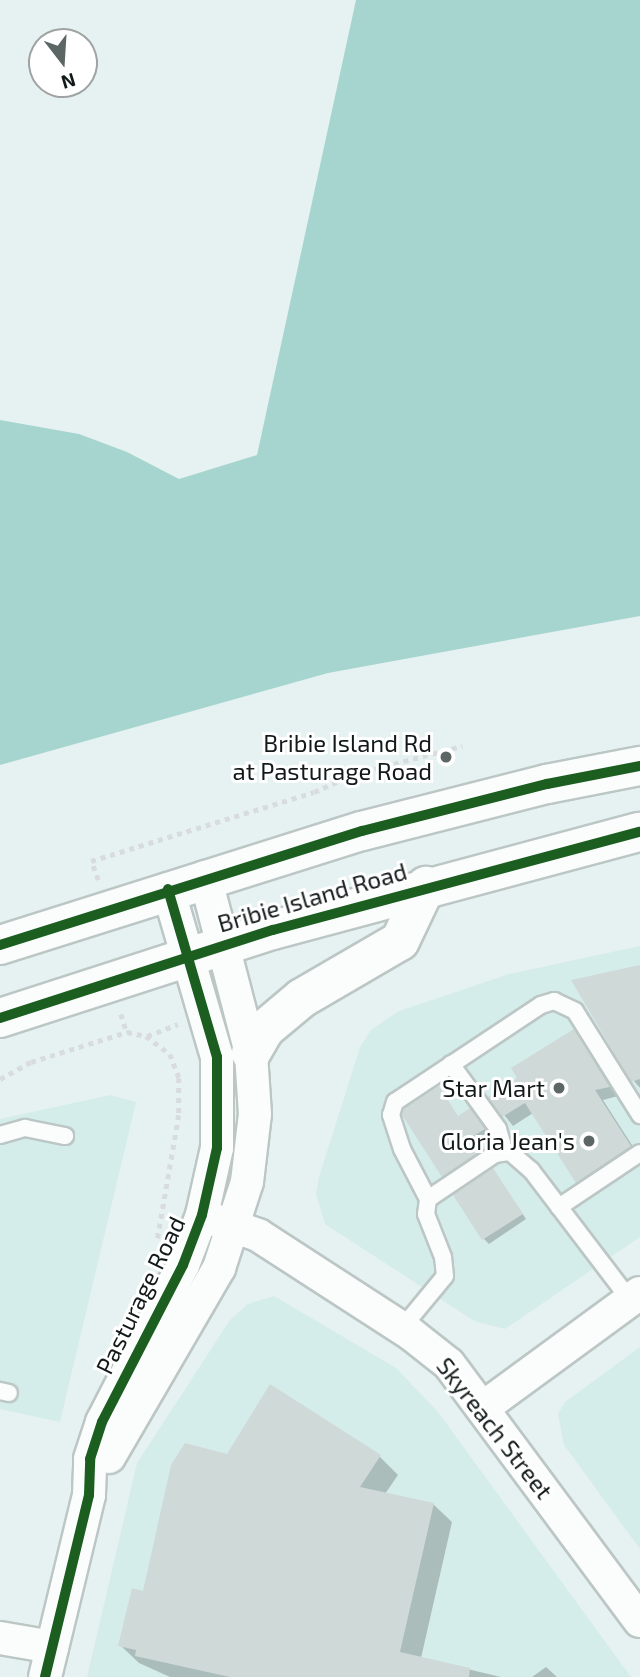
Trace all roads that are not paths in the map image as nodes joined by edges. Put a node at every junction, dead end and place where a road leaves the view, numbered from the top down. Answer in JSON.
{"nodes":[{"id":1,"x":640,"y":766,"type":"edge"},
{"id":2,"x":640,"y":832,"type":"edge"},
{"id":3,"x":205,"y":877,"type":"junction"},
{"id":4,"x":426,"y":886,"type":"junction"},
{"id":5,"x":168,"y":888,"type":"junction"},
{"id":6,"x":0,"y":945,"type":"edge"},
{"id":7,"x":206,"y":950,"type":"junction"},
{"id":8,"x":0,"y":1018,"type":"edge"},
{"id":9,"x":251,"y":1053,"type":"junction"},
{"id":10,"x":451,"y":1064,"type":"junction"},
{"id":11,"x":640,"y":1115,"type":"edge"},
{"id":12,"x":0,"y":1135,"type":"edge"},
{"id":13,"x":65,"y":1136,"type":"dead end"},
{"id":14,"x":640,"y":1153,"type":"edge"},
{"id":15,"x":495,"y":1154,"type":"junction"},
{"id":16,"x":428,"y":1199,"type":"junction"},
{"id":17,"x":559,"y":1207,"type":"junction"},
{"id":18,"x":202,"y":1216,"type":"junction"},
{"id":19,"x":236,"y":1227,"type":"junction"},
{"id":20,"x":635,"y":1297,"type":"edge"},
{"id":21,"x":402,"y":1328,"type":"junction"},
{"id":22,"x":484,"y":1407,"type":"junction"},
{"id":23,"x":89,"y":1495,"type":"junction"},
{"id":24,"x":640,"y":1621,"type":"edge"},
{"id":25,"x":0,"y":1638,"type":"edge"},
{"id":26,"x":48,"y":1662,"type":"edge"}],
"edges":[{"from":1,"to":3,"type":"main road","name":"Bribie Island Road"},
{"from":2,"to":4,"type":"main road","name":"Bribie Island Road"},
{"from":3,"to":5,"type":"main road","name":"Bribie Island Road"},
{"from":3,"to":7,"type":"street","name":"Pasturage Road"},
{"from":4,"to":7,"type":"main road","name":"Bribie Island Road"},
{"from":4,"to":9,"type":"main road"},
{"from":5,"to":6,"type":"main road","name":"Bribie Island Road"},
{"from":5,"to":7,"type":"street","name":"Pasturage Road"},
{"from":7,"to":8,"type":"main road","name":"Bribie Island Road"},
{"from":7,"to":9,"type":"street","name":"Pasturage Road"},
{"from":7,"to":18,"type":"street","name":"Pasturage Road"},
{"from":9,"to":19,"type":"street","name":"Pasturage Road"},
{"from":10,"to":11,"type":"lane"},
{"from":10,"to":15,"type":"lane"},
{"from":10,"to":16,"type":"lane"},
{"from":12,"to":13,"type":"lane"},
{"from":14,"to":17,"type":"lane"},
{"from":15,"to":16,"type":"lane"},
{"from":15,"to":17,"type":"lane"},
{"from":16,"to":21,"type":"lane"},
{"from":17,"to":20,"type":"lane"},
{"from":18,"to":19,"type":"street","name":"Skyreach Street"},
{"from":18,"to":23,"type":"street","name":"Pasturage Road"},
{"from":19,"to":21,"type":"street","name":"Skyreach Street"},
{"from":19,"to":23,"type":"street","name":"Pasturage Road"},
{"from":20,"to":22,"type":"street"},
{"from":21,"to":22,"type":"street","name":"Skyreach Street"},
{"from":22,"to":24,"type":"street","name":"Skyreach Street"},
{"from":23,"to":26,"type":"street","name":"Pasturage Road"},
{"from":25,"to":26,"type":"street"}]}
